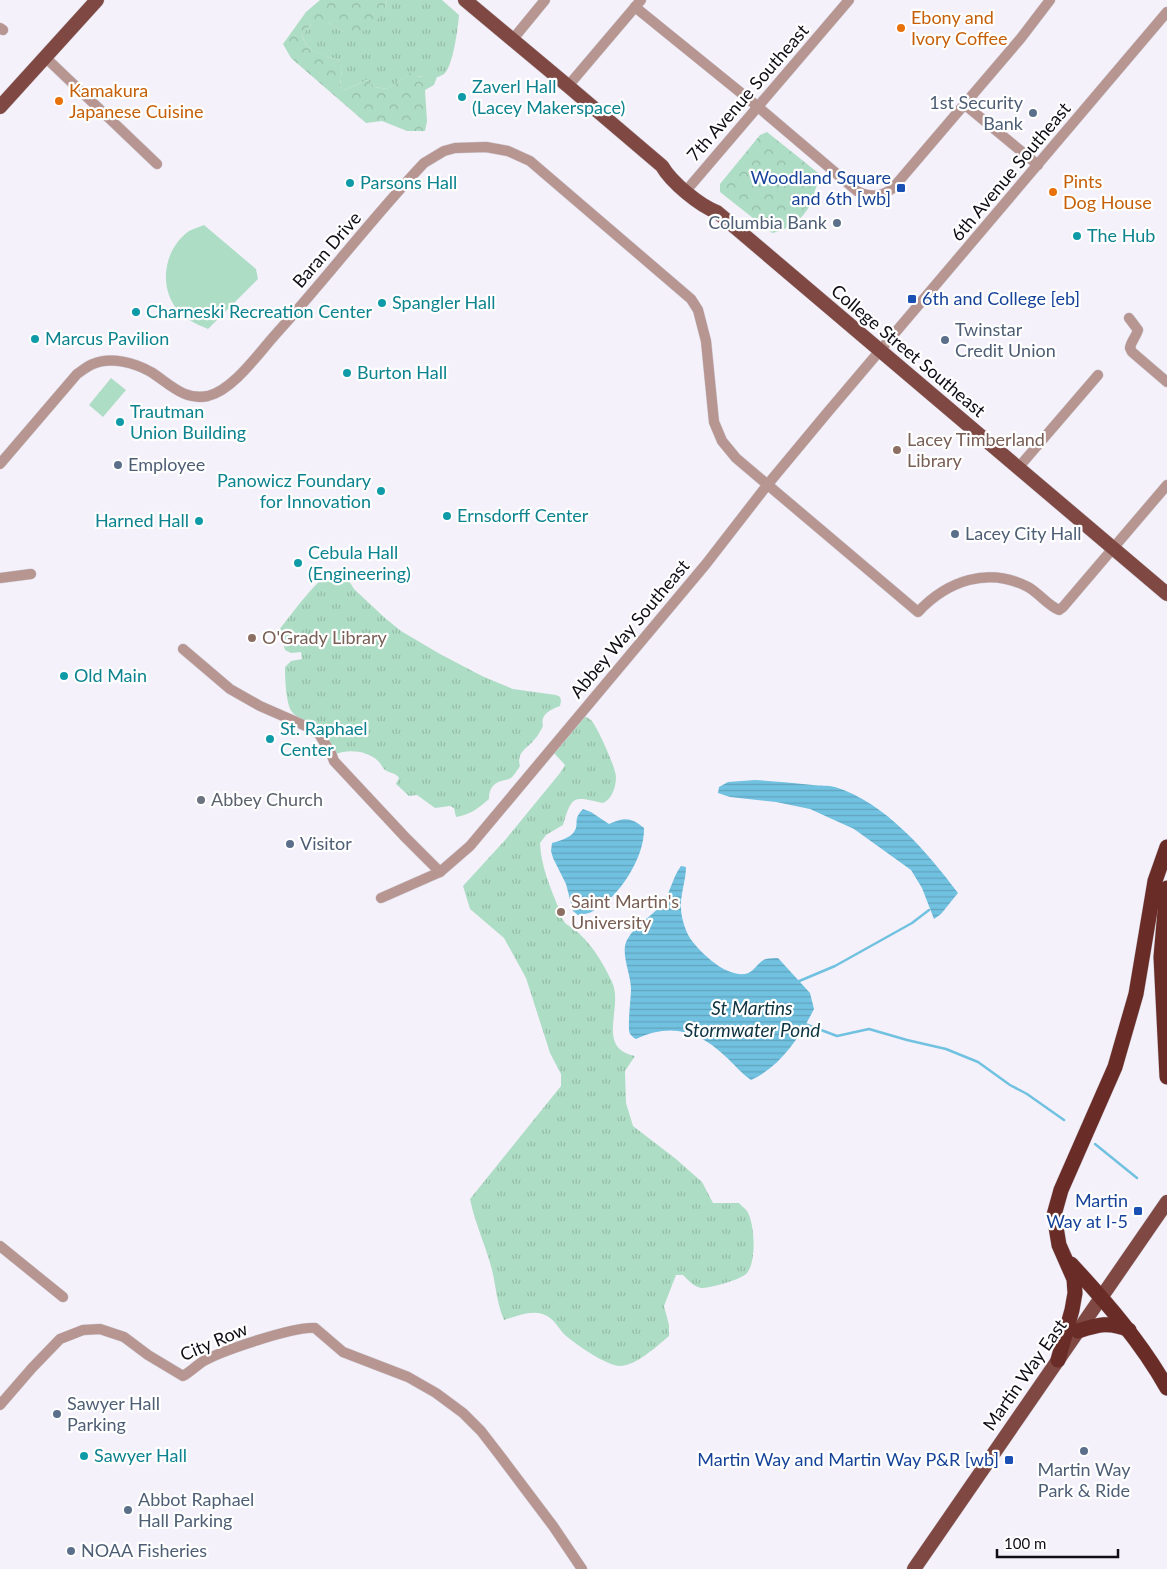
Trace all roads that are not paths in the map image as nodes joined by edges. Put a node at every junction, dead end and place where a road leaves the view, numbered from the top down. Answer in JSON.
{"nodes":[{"id":1,"x":97,"y":0,"type":"edge"},
{"id":2,"x":465,"y":0,"type":"edge"},
{"id":3,"x":545,"y":0,"type":"edge"},
{"id":4,"x":849,"y":0,"type":"edge"},
{"id":5,"x":1050,"y":0,"type":"edge"},
{"id":6,"x":638,"y":3,"type":"edge"},
{"id":7,"x":1167,"y":12,"type":"edge"},
{"id":8,"x":513,"y":39,"type":"junction"},
{"id":9,"x":45,"y":57,"type":"junction"},
{"id":10,"x":568,"y":86,"type":"junction"},
{"id":11,"x":964,"y":104,"type":"junction"},
{"id":12,"x":0,"y":107,"type":"edge"},
{"id":13,"x":758,"y":107,"type":"junction"},
{"id":14,"x":157,"y":164,"type":"dead end"},
{"id":15,"x":1038,"y":165,"type":"junction"},
{"id":16,"x":662,"y":166,"type":"junction"},
{"id":17,"x":691,"y":185,"type":"junction"},
{"id":18,"x":718,"y":212,"type":"junction"},
{"id":19,"x":1128,"y":318,"type":"dead end"},
{"id":20,"x":880,"y":352,"type":"junction"},
{"id":21,"x":1098,"y":375,"type":"dead end"},
{"id":22,"x":1167,"y":382,"type":"edge"},
{"id":23,"x":0,"y":464,"type":"edge"},
{"id":24,"x":1018,"y":468,"type":"junction"},
{"id":25,"x":768,"y":484,"type":"junction"},
{"id":26,"x":1167,"y":485,"type":"edge"},
{"id":27,"x":1114,"y":548,"type":"junction"},
{"id":28,"x":31,"y":574,"type":"dead end"},
{"id":29,"x":0,"y":578,"type":"edge"},
{"id":30,"x":1167,"y":594,"type":"edge"},
{"id":31,"x":183,"y":649,"type":"dead end"},
{"id":32,"x":1167,"y":847,"type":"edge"},
{"id":33,"x":440,"y":872,"type":"junction"},
{"id":34,"x":1167,"y":888,"type":"edge"},
{"id":35,"x":381,"y":898,"type":"dead end"},
{"id":36,"x":1167,"y":1077,"type":"edge"},
{"id":37,"x":1167,"y":1202,"type":"edge"},
{"id":38,"x":0,"y":1246,"type":"edge"},
{"id":39,"x":1064,"y":1256,"type":"junction"},
{"id":40,"x":63,"y":1297,"type":"dead end"},
{"id":41,"x":1102,"y":1297,"type":"junction"},
{"id":42,"x":1128,"y":1330,"type":"junction"},
{"id":43,"x":1078,"y":1331,"type":"junction"},
{"id":44,"x":1058,"y":1360,"type":"junction"},
{"id":45,"x":1167,"y":1388,"type":"edge"},
{"id":46,"x":0,"y":1405,"type":"edge"},
{"id":47,"x":582,"y":1569,"type":"edge"},
{"id":48,"x":914,"y":1569,"type":"edge"}],
"edges":[{"from":1,"to":9,"type":"main road"},
{"from":2,"to":8,"type":"main road","name":"College Street Southeast"},
{"from":3,"to":8,"type":"street"},
{"from":4,"to":13,"type":"street","name":"7th Avenue Southeast"},
{"from":5,"to":11,"type":"street"},
{"from":6,"to":10,"type":"street"},
{"from":6,"to":13,"type":"street"},
{"from":7,"to":15,"type":"street","name":"6th Avenue Southeast"},
{"from":8,"to":10,"type":"main road","name":"College Street Southeast"},
{"from":9,"to":12,"type":"main road"},
{"from":9,"to":14,"type":"street"},
{"from":10,"to":16,"type":"main road","name":"College Street Southeast"},
{"from":11,"to":13,"type":"street"},
{"from":11,"to":15,"type":"street"},
{"from":13,"to":17,"type":"street","name":"7th Avenue Southeast"},
{"from":15,"to":20,"type":"street","name":"6th Avenue Southeast"},
{"from":16,"to":17,"type":"main road","name":"College Street Southeast"},
{"from":16,"to":18,"type":"main road","name":"College Street Southeast"},
{"from":17,"to":18,"type":"main road","name":"College Street Southeast"},
{"from":18,"to":20,"type":"main road","name":"College Street Southeast"},
{"from":19,"to":22,"type":"street"},
{"from":20,"to":24,"type":"main road","name":"College Street Southeast"},
{"from":20,"to":25,"type":"street","name":"Abbey Way Southeast"},
{"from":21,"to":24,"type":"street"},
{"from":23,"to":25,"type":"street","name":"Baran Drive"},
{"from":24,"to":27,"type":"main road","name":"College Street Southeast"},
{"from":25,"to":27,"type":"street"},
{"from":25,"to":33,"type":"street","name":"Abbey Way Southeast"},
{"from":26,"to":27,"type":"street"},
{"from":27,"to":30,"type":"main road","name":"College Street Southeast"},
{"from":28,"to":29,"type":"street"},
{"from":31,"to":33,"type":"street"},
{"from":32,"to":39,"type":"highway"},
{"from":33,"to":35,"type":"street","name":"Abbey Way Southeast"},
{"from":34,"to":36,"type":"highway"},
{"from":37,"to":41,"type":"main road","name":"Martin Way East"},
{"from":38,"to":40,"type":"street"},
{"from":39,"to":41,"type":"highway"},
{"from":39,"to":44,"type":"highway"},
{"from":41,"to":42,"type":"highway"},
{"from":41,"to":43,"type":"main road","name":"Martin Way East"},
{"from":42,"to":43,"type":"highway"},
{"from":42,"to":45,"type":"highway"},
{"from":43,"to":44,"type":"main road","name":"Martin Way East"},
{"from":44,"to":48,"type":"main road","name":"Martin Way East"},
{"from":46,"to":47,"type":"street","name":"City Row"}]}
